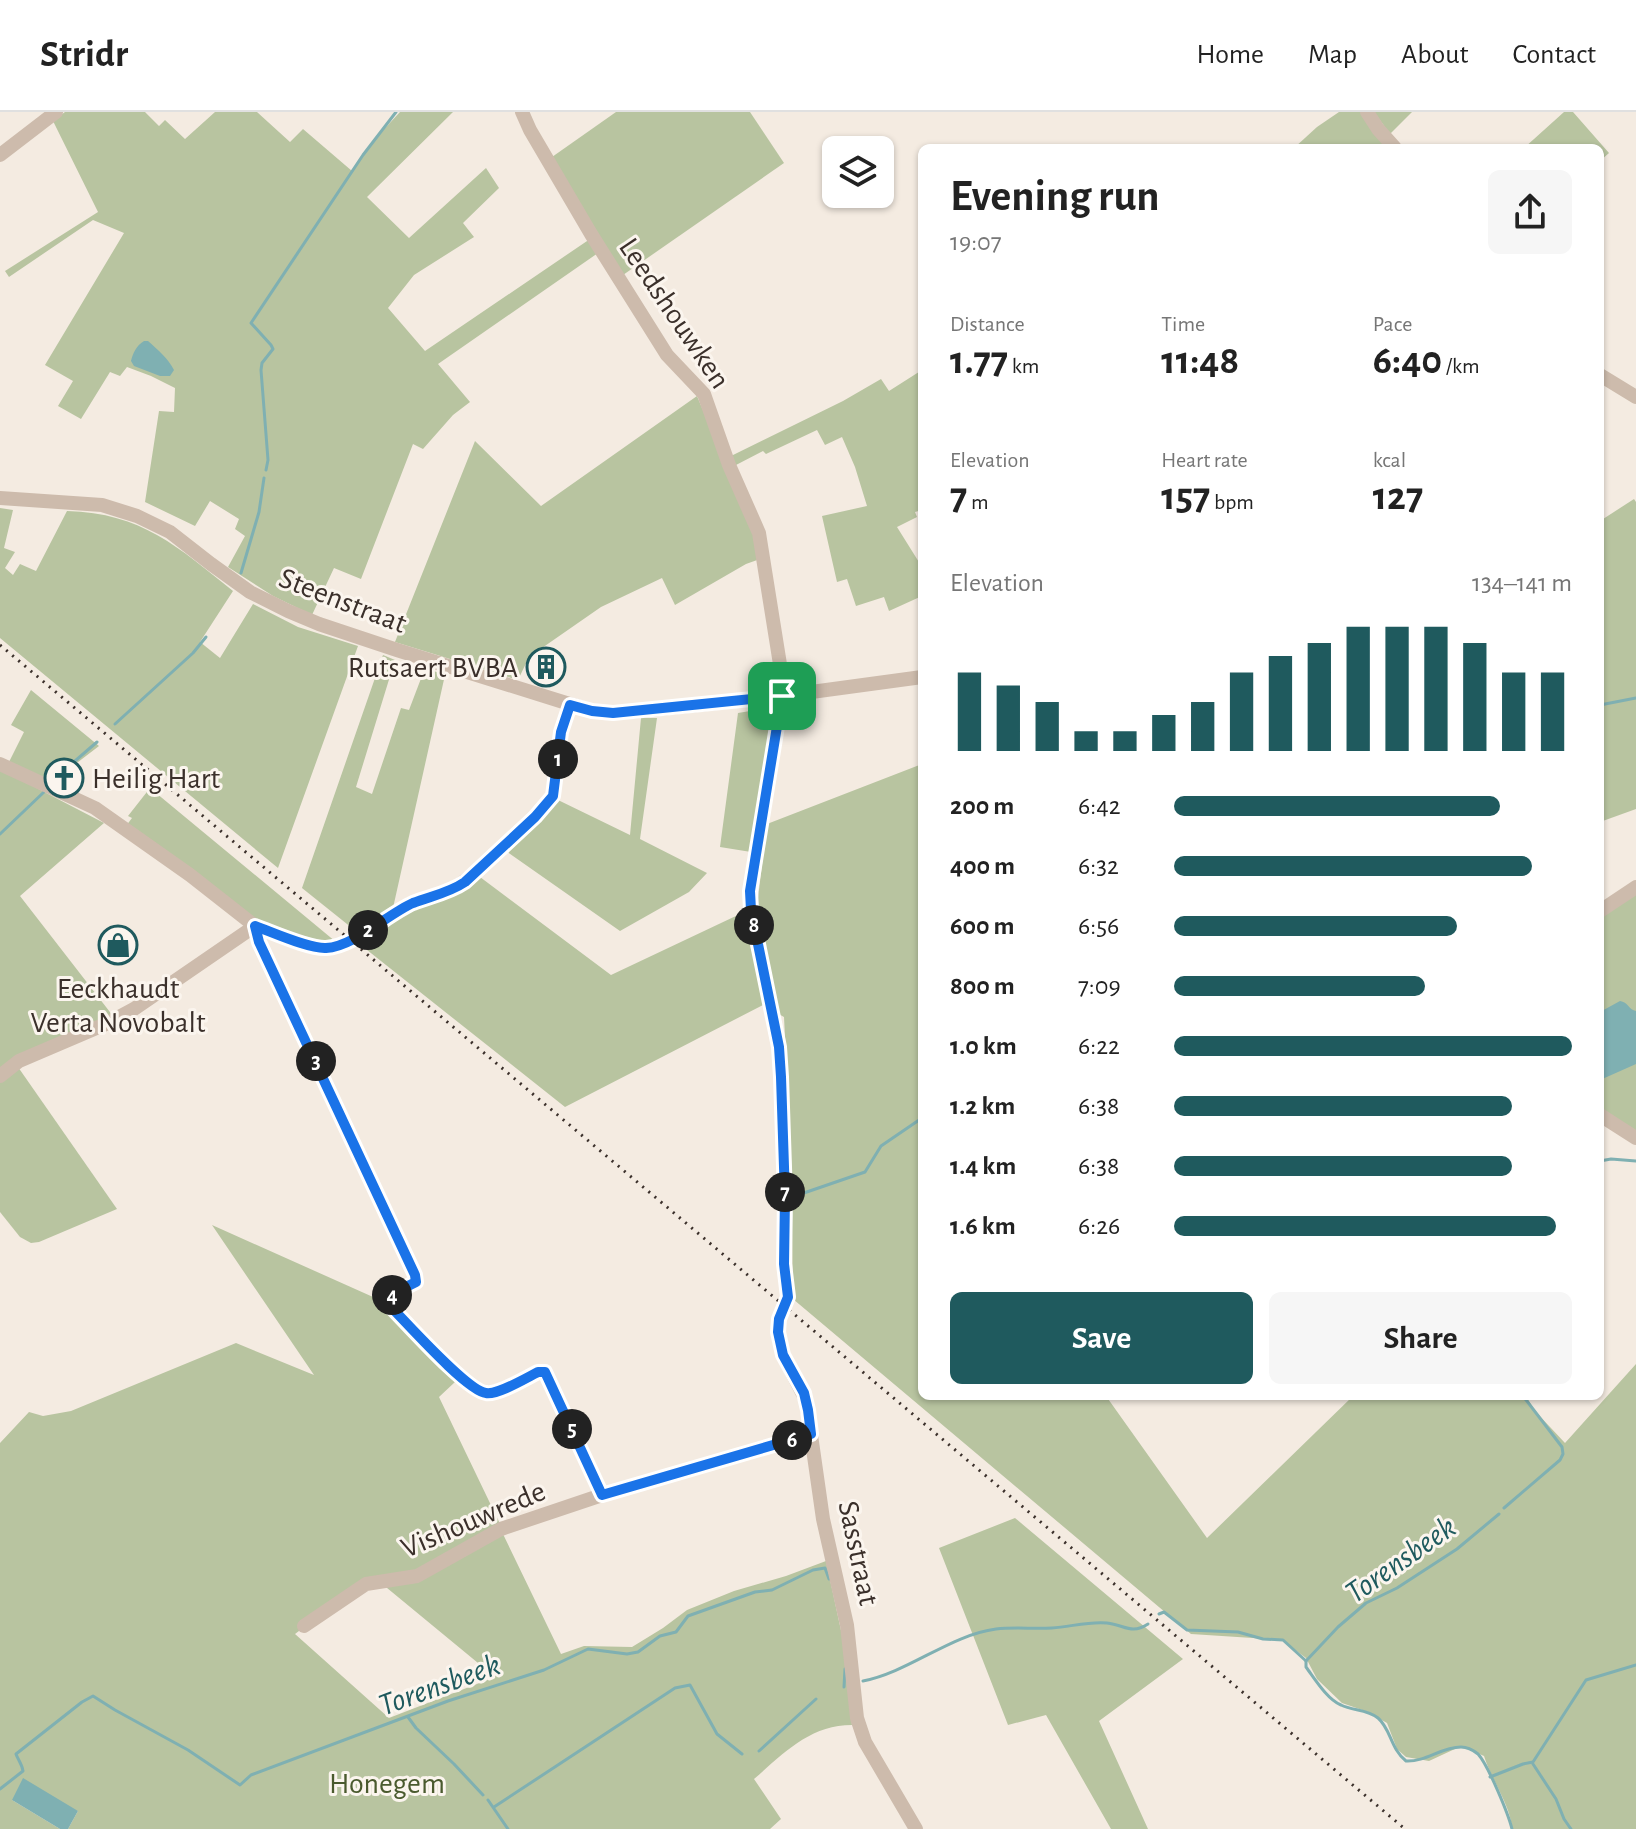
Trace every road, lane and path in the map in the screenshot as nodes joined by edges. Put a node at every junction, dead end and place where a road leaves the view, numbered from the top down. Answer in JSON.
{"nodes":[{"id":1,"x":56,"y":112,"type":"edge"},
{"id":2,"x":522,"y":112,"type":"edge"},
{"id":3,"x":1367,"y":112,"type":"edge"},
{"id":4,"x":1391,"y":144,"type":"edge"},
{"id":5,"x":0,"y":155,"type":"edge"},
{"id":6,"x":1604,"y":377,"type":"edge"},
{"id":7,"x":1636,"y":397,"type":"edge"},
{"id":8,"x":0,"y":498,"type":"edge"},
{"id":9,"x":918,"y":678,"type":"edge"},
{"id":10,"x":782,"y":696,"type":"junction"},
{"id":11,"x":570,"y":705,"type":"junction"},
{"id":12,"x":0,"y":764,"type":"edge"},
{"id":13,"x":1636,"y":887,"type":"edge"},
{"id":14,"x":1604,"y":908,"type":"edge"},
{"id":15,"x":255,"y":926,"type":"junction"},
{"id":16,"x":0,"y":1076,"type":"edge"},
{"id":17,"x":1604,"y":1118,"type":"edge"},
{"id":18,"x":1636,"y":1138,"type":"edge"},
{"id":19,"x":811,"y":1434,"type":"junction"},
{"id":20,"x":602,"y":1495,"type":"junction"},
{"id":21,"x":304,"y":1626,"type":"dead end"},
{"id":22,"x":916,"y":1829,"type":"edge"}],
"edges":[{"from":1,"to":5,"type":"street"},
{"from":2,"to":10,"type":"street","name":"Leedshouwken"},
{"from":3,"to":4,"type":"street"},
{"from":6,"to":7,"type":"street"},
{"from":8,"to":11,"type":"street","name":"Steenstraat"},
{"from":9,"to":10,"type":"street","name":"Steenstraat"},
{"from":10,"to":11,"type":"street","name":"Steenstraat"},
{"from":10,"to":19,"type":"street","name":"Sasstraat"},
{"from":11,"to":15,"type":"street"},
{"from":12,"to":15,"type":"street"},
{"from":13,"to":14,"type":"street"},
{"from":15,"to":16,"type":"street"},
{"from":15,"to":20,"type":"street"},
{"from":17,"to":18,"type":"street"},
{"from":19,"to":20,"type":"street","name":"Vishouwrede"},
{"from":19,"to":22,"type":"street","name":"Sasstraat"},
{"from":20,"to":21,"type":"street","name":"Vishouwrede"}]}
